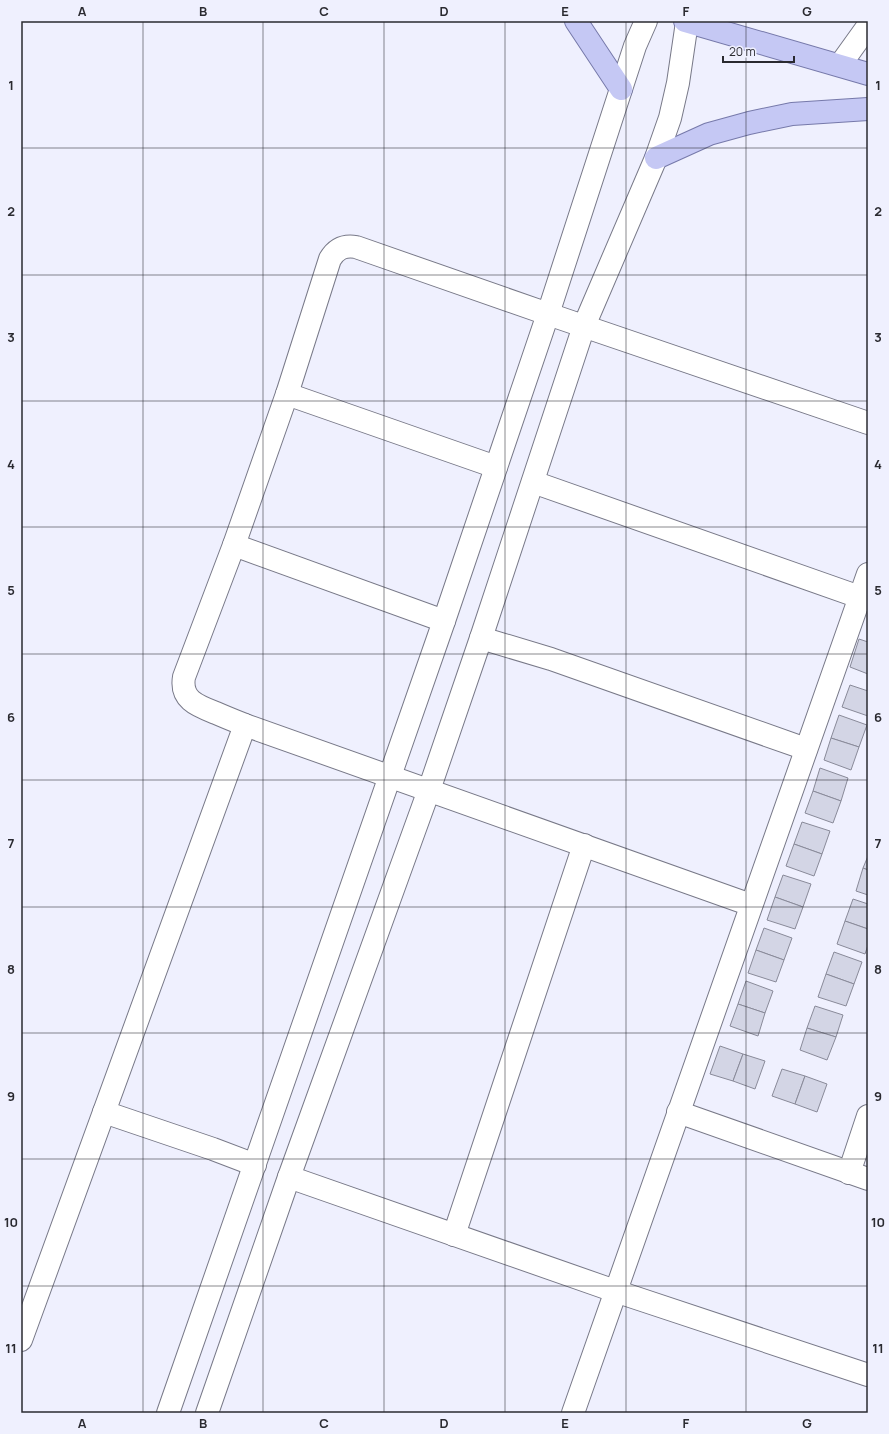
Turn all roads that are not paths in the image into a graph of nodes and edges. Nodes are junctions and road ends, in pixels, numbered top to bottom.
1 (576, 21) edge
2 (646, 21) edge
3 (686, 21) edge
4 (868, 26) edge
5 (840, 66) junction
6 (868, 74) edge
7 (621, 89) junction
8 (868, 109) edge
9 (656, 158) junction
10 (548, 314) junction
11 (584, 326) junction
12 (287, 394) junction
13 (868, 423) edge
14 (496, 467) junction
15 (533, 482) junction
16 (234, 545) junction
17 (868, 574) edge
18 (864, 598) edge
19 (444, 620) junction
20 (481, 638) junction
21 (245, 725) junction
22 (806, 749) junction
23 (390, 776) junction
24 (429, 790) junction
25 (584, 845) junction
26 (752, 905) junction
27 (104, 1112) junction
28 (678, 1112) junction
29 (868, 1116) edge
30 (255, 1165) junction
31 (859, 1176) edge
32 (289, 1177) junction
33 (454, 1234) junction
34 (616, 1291) junction
35 (21, 1340) edge
36 (868, 1375) edge
37 (168, 1413) edge
38 (207, 1413) edge
39 (573, 1413) edge

1 - 7 main road
2 - 7 street
3 - 5 main road
3 - 9 street
4 - 5 street
5 - 6 main road
7 - 10 street
8 - 9 main road
9 - 11 street
10 - 11 street
10 - 12 street
10 - 14 street
11 - 13 street
11 - 15 street
12 - 14 street
12 - 16 street
14 - 19 street
15 - 18 street
15 - 20 street
16 - 19 street
16 - 21 street
17 - 18 street
18 - 22 street
19 - 23 street
20 - 22 street
20 - 24 street
21 - 23 street
21 - 27 street
22 - 26 street
23 - 24 street
23 - 30 street
24 - 25 street
24 - 32 street
25 - 26 street
25 - 33 street
26 - 28 street
27 - 30 street
27 - 35 street
28 - 31 street
28 - 34 street
29 - 31 street
30 - 37 street
32 - 33 street
32 - 38 street
33 - 34 street
34 - 36 street
34 - 39 street

